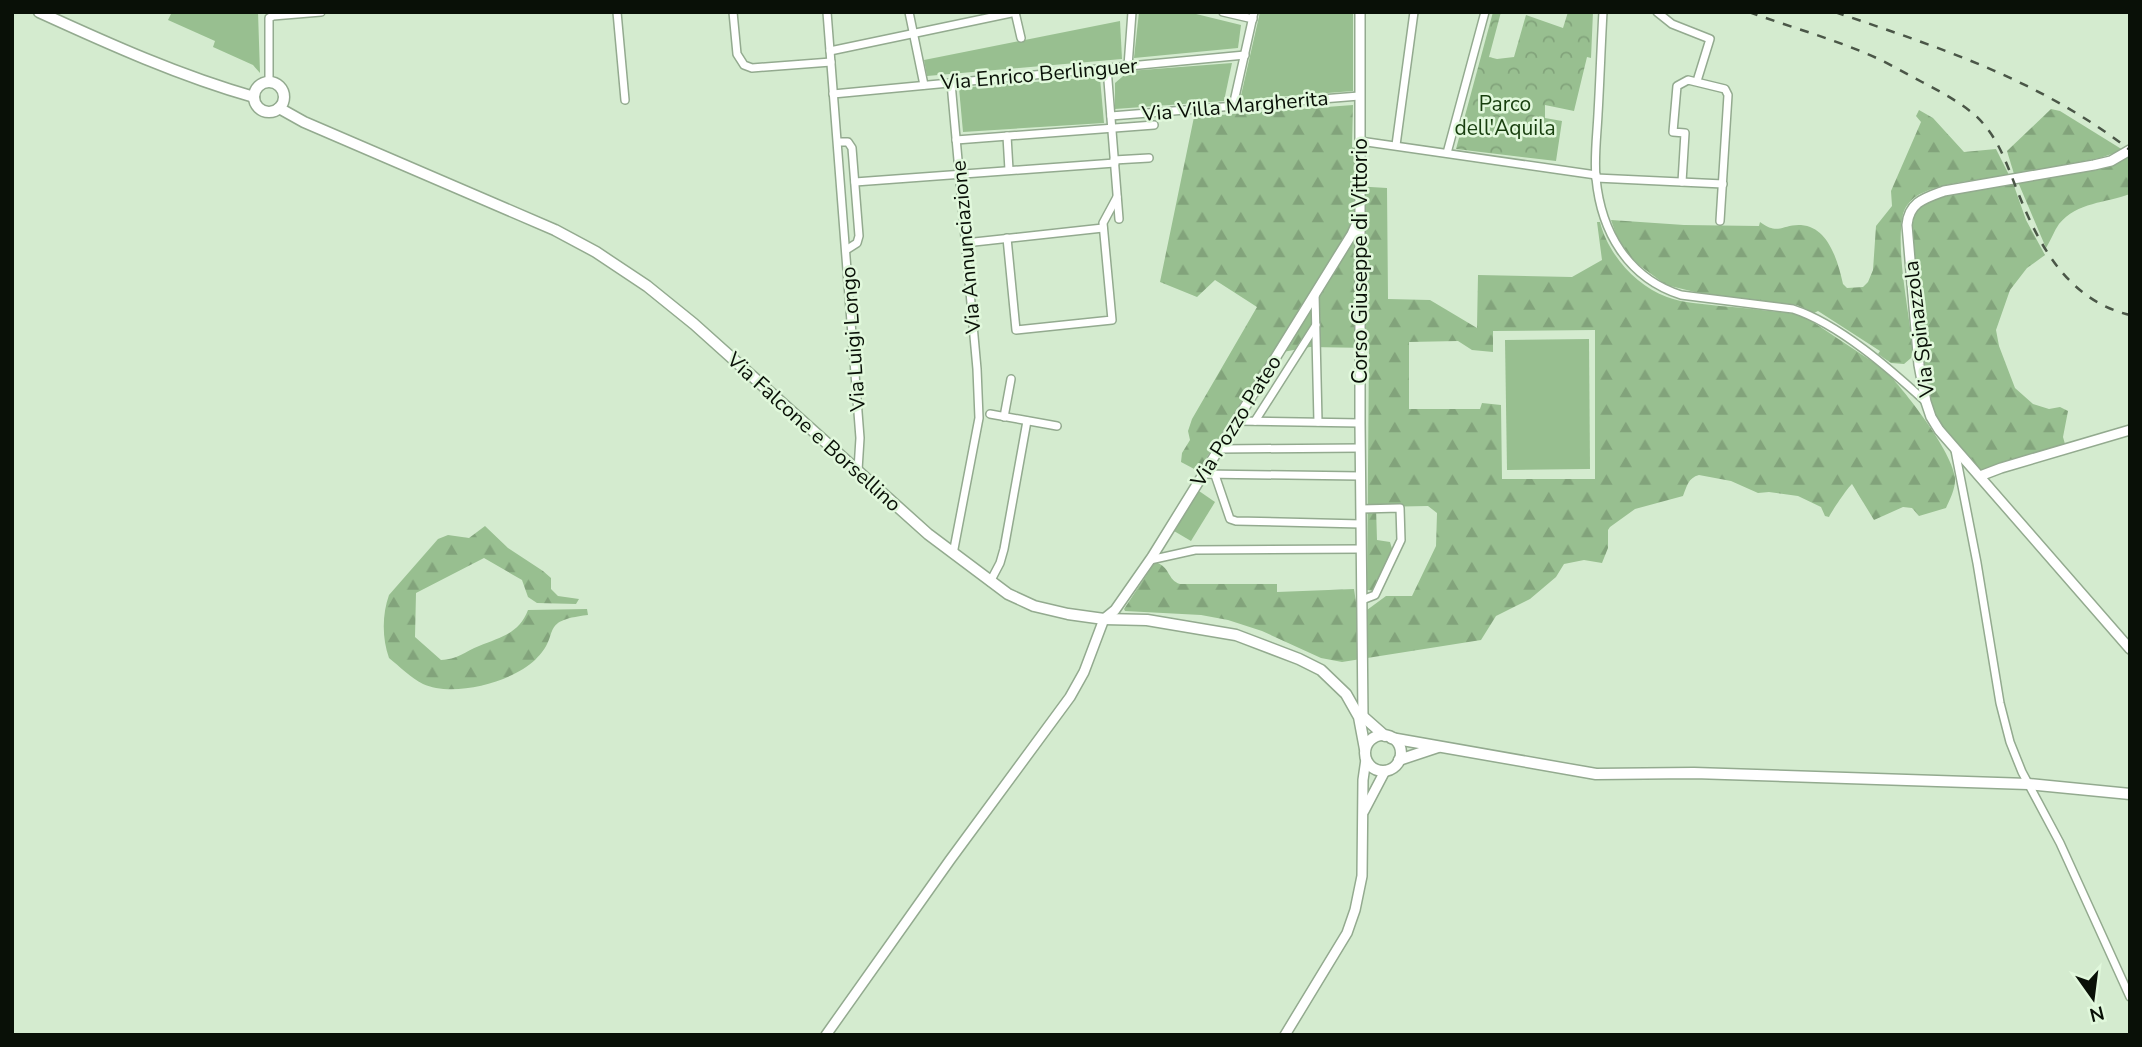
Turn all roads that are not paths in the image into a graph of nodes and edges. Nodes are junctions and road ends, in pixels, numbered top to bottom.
1 (39, 12) edge
2 (321, 12) edge
3 (617, 12) edge
4 (733, 12) edge
5 (827, 12) edge
6 (909, 12) edge
7 (1016, 12) edge
8 (1132, 12) edge
9 (1223, 12) edge
10 (1360, 12) edge
11 (1414, 12) edge
12 (1603, 12) edge
13 (1657, 12) edge
14 (1485, 13) edge
15 (1253, 16) edge
16 (913, 34) junction
17 (1021, 38) dead end
18 (830, 51) junction
19 (1245, 55) junction
20 (831, 62) junction
21 (1128, 66) junction
22 (1107, 68) junction
23 (1697, 81) junction
24 (269, 82) junction
25 (951, 83) junction
26 (924, 85) junction
27 (834, 94) junction
28 (1359, 96) junction
29 (254, 97) junction
30 (625, 100) dead end
31 (1233, 106) junction
32 (279, 108) junction
33 (1111, 116) junction
34 (1154, 125) dead end
35 (1112, 128) junction
36 (1007, 136) junction
37 (956, 140) junction
38 (1360, 141) junction
39 (838, 142) junction
40 (1396, 145) junction
41 (2130, 150) edge
42 (1447, 153) junction
43 (1149, 158) dead end
44 (1114, 162) junction
45 (1009, 170) junction
46 (959, 174) junction
47 (1596, 176) junction
48 (855, 182) junction
49 (1682, 182) junction
50 (1723, 184) junction
51 (1117, 197) junction
52 (1360, 216) junction
53 (1119, 219) dead end
54 (1720, 221) dead end
55 (1103, 228) junction
56 (1007, 238) junction
57 (965, 243) junction
58 (846, 250) junction
59 (1315, 294) junction
60 (1316, 325) junction
61 (1011, 379) dead end
62 (1926, 402) junction
63 (990, 414) dead end
64 (1004, 417) junction
65 (1027, 421) junction
66 (1236, 421) junction
67 (1255, 421) junction
68 (1318, 422) junction
69 (1360, 423) junction
70 (1058, 426) dead end
71 (2130, 430) edge
72 (1360, 448) junction
73 (1219, 449) junction
74 (1955, 449) junction
75 (858, 470) junction
76 (1203, 474) junction
77 (1215, 475) junction
78 (1360, 476) junction
79 (1980, 476) junction
80 (1360, 509) junction
81 (1361, 524) junction
82 (1361, 549) junction
83 (953, 554) junction
84 (1150, 560) junction
85 (990, 582) junction
86 (1362, 600) junction
87 (1104, 619) junction
88 (2130, 649) edge
89 (1359, 714) junction
90 (1388, 737) junction
91 (1439, 747) junction
92 (1365, 754) junction
93 (1399, 760) junction
94 (1385, 771) junction
95 (2028, 783) junction
96 (2130, 794) edge
97 (1363, 813) junction
98 (2130, 997) edge
99 (826, 1035) edge
100 (1285, 1035) edge

1 - 29 main road
2 - 24 street
3 - 30 street
4 - 20 street
5 - 18 street, Via Luigi Longo
6 - 16 street
7 - 16 street
7 - 17 street
8 - 21 street
9 - 15 street
10 - 28 street, Corso Giuseppe di Vittorio
11 - 40 street
12 - 47 street
13 - 23 street
14 - 42 street
15 - 19 street
16 - 18 street
16 - 26 street
18 - 20 street, Via Luigi Longo
19 - 21 street, Via Enrico Berlinguer
19 - 31 street
20 - 27 street, Via Luigi Longo
21 - 22 street, Via Enrico Berlinguer
22 - 25 street, Via Enrico Berlinguer
22 - 33 street
23 - 49 street
23 - 50 street
24 - 29 main road
24 - 32 main road
25 - 26 street, Via Enrico Berlinguer
25 - 37 street, Via Annunciazione
26 - 27 street, Via Enrico Berlinguer
27 - 39 street, Via Luigi Longo
28 - 31 street, Via Villa Margherita
28 - 38 street, Corso Giuseppe di Vittorio
29 - 32 main road
31 - 33 street, Via Villa Margherita
32 - 75 main road, Via Falcone e Borsellino
33 - 35 street
34 - 35 street, Via Villa Margherita
35 - 36 street, Via Villa Margherita
35 - 44 street
36 - 37 street, Via Villa Margherita
36 - 45 street
37 - 46 street, Via Annunciazione
38 - 40 street
38 - 52 street, Corso Giuseppe di Vittorio
39 - 48 street, Via Luigi Longo
39 - 58 street, Via Luigi Longo
40 - 42 street
41 - 62 street, Via Spinazzola
42 - 47 street
43 - 44 street
44 - 45 street
44 - 51 street
45 - 46 street
46 - 48 street
46 - 57 street, Via Annunciazione
47 - 49 street
47 - 62 street
48 - 58 street, Via Luigi Longo
49 - 50 street
50 - 54 street
51 - 53 street
51 - 55 street
52 - 59 street, Via Pozzo Pateo
52 - 69 street, Corso Giuseppe di Vittorio
55 - 56 street
55 - 56 street
56 - 57 street
57 - 83 street, Via Annunciazione
58 - 75 street, Via Luigi Longo
59 - 60 street
59 - 66 street, Via Pozzo Pateo
60 - 67 street, Via Pozzo Pateo
60 - 68 street
61 - 64 street
62 - 74 street, Via Spinazzola
63 - 64 street
64 - 65 street
65 - 70 street
65 - 85 street
66 - 67 street
66 - 73 street, Via Pozzo Pateo
67 - 68 street
68 - 69 street
69 - 72 street, Corso Giuseppe di Vittorio
71 - 79 street
72 - 73 street
72 - 78 street, Corso Giuseppe di Vittorio
73 - 76 street, Via Pozzo Pateo
74 - 79 street, Via Spinazzola
74 - 95 street
75 - 83 main road, Via Falcone e Borsellino
76 - 77 street
76 - 84 street, Via Pozzo Pateo
77 - 78 street
77 - 81 street
78 - 80 street, Corso Giuseppe di Vittorio
79 - 88 street, Via Spinazzola
80 - 81 street, Corso Giuseppe di Vittorio
80 - 86 street
81 - 82 street, Corso Giuseppe di Vittorio
82 - 84 street
82 - 86 street, Corso Giuseppe di Vittorio
83 - 85 main road, Via Falcone e Borsellino
84 - 87 street, Via Pozzo Pateo
85 - 87 main road, Via Falcone e Borsellino
86 - 89 street, Corso Giuseppe di Vittorio
87 - 89 main road, Via Falcone e Borsellino
87 - 99 street
89 - 90 main road, Via Falcone e Borsellino
89 - 92 main road, Via Falcone e Borsellino
90 - 91 main road
90 - 92 main road
90 - 93 main road
91 - 93 main road
91 - 95 main road
92 - 94 main road
92 - 97 street
93 - 94 main road
94 - 97 street
95 - 96 main road
95 - 98 street
97 - 100 street

